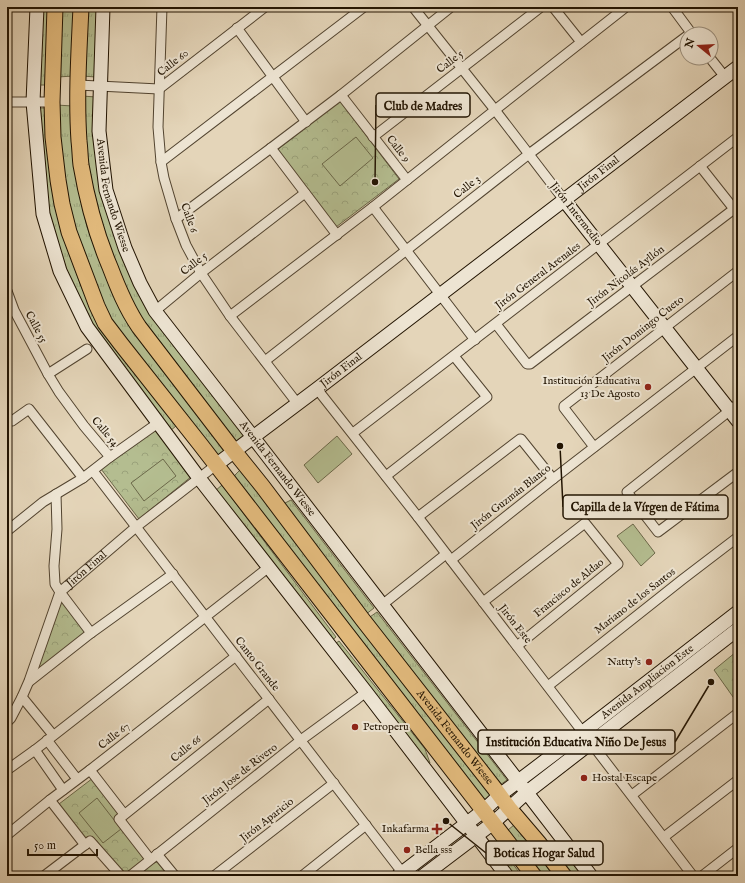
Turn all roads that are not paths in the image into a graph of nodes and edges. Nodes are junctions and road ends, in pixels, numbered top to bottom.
1 (38, 7) edge
2 (55, 7) edge
3 (81, 7) edge
4 (103, 7) edge
5 (162, 7) edge
6 (265, 7) edge
7 (364, 7) edge
8 (412, 7) edge
9 (451, 7) edge
10 (541, 7) edge
11 (553, 7) edge
12 (626, 7) edge
13 (672, 7) edge
14 (427, 25) junction
15 (685, 26) edge
16 (237, 28) junction
17 (580, 42) junction
18 (679, 42) edge
19 (716, 66) edge
20 (738, 67) edge
21 (461, 68) junction
22 (273, 77) junction
23 (725, 77) junction
24 (78, 85) junction
25 (100, 86) junction
26 (159, 89) junction
27 (341, 95) junction
28 (7, 102) edge
29 (33, 102) junction
30 (52, 102) junction
31 (495, 110) junction
32 (306, 122) junction
33 (373, 137) junction
34 (738, 137) edge
35 (271, 148) junction
36 (528, 154) junction
37 (161, 162) junction
38 (700, 166) junction
39 (407, 180) junction
40 (305, 193) junction
41 (564, 200) junction
42 (373, 207) junction
43 (736, 207) edge
44 (176, 219) junction
45 (337, 235) junction
46 (600, 244) junction
47 (406, 249) junction
48 (738, 271) edge
49 (202, 273) junction
50 (632, 286) junction
51 (7, 291) edge
52 (440, 294) junction
53 (155, 311) junction
54 (230, 316) junction
55 (496, 324) junction
56 (665, 327) junction
57 (738, 336) edge
58 (475, 340) junction
59 (87, 349) dead end
60 (454, 356) junction
61 (265, 361) junction
62 (696, 368) junction
63 (48, 374) junction
64 (317, 388) junction
65 (297, 403) junction
66 (734, 407) edge
67 (9, 418) edge
68 (738, 421) edge
69 (158, 423) junction
70 (353, 433) junction
71 (253, 437) junction
72 (594, 447) junction
73 (234, 451) junction
74 (110, 457) junction
75 (216, 465) junction
76 (93, 470) junction
77 (738, 472) edge
78 (386, 476) junction
79 (83, 478) junction
80 (199, 478) junction
81 (552, 479) junction
82 (56, 494) junction
83 (418, 517) junction
84 (136, 527) junction
85 (7, 531) edge
86 (738, 537) edge
87 (448, 557) junction
88 (269, 567) junction
89 (173, 574) junction
90 (60, 592) junction
91 (483, 602) junction
92 (382, 604) junction
93 (738, 612) edge
94 (205, 616) junction
95 (738, 629) edge
96 (91, 633) junction
97 (517, 646) junction
98 (236, 656) junction
99 (29, 681) junction
100 (548, 686) junction
101 (366, 692) junction
102 (22, 697) junction
103 (269, 698) junction
104 (738, 713) edge
105 (7, 722) edge
106 (587, 737) junction
107 (50, 738) junction
108 (301, 740) junction
109 (35, 750) junction
110 (7, 770) edge
111 (90, 770) junction
112 (78, 779) junction
113 (738, 780) edge
114 (518, 781) junction
115 (334, 783) junction
116 (63, 790) junction
117 (526, 793) junction
118 (500, 795) junction
119 (632, 795) junction
120 (50, 800) junction
121 (509, 808) junction
122 (483, 811) junction
123 (122, 817) junction
124 (493, 823) junction
125 (466, 824) junction
126 (366, 825) junction
127 (7, 835) edge
128 (476, 836) junction
129 (664, 837) junction
130 (87, 843) junction
131 (738, 848) edge
132 (154, 857) junction
133 (402, 875) edge
134 (44, 876) edge
135 (122, 876) edge
136 (130, 876) edge
137 (175, 876) edge
138 (214, 876) edge
139 (302, 876) edge
140 (423, 876) edge
141 (507, 876) edge
142 (534, 876) edge
143 (564, 876) edge
144 (591, 876) edge
145 (693, 876) edge
146 (702, 876) edge

1 - 29 main road
2 - 30 main road, Avenida Fernando Wiesse
3 - 24 main road, Avenida Fernando Wiesse
4 - 25 main road, Avenida Fernando Wiesse
5 - 26 street, Calle 6
6 - 16 street, Calle 60
7 - 22 street
8 - 14 street, Jirón Intermedio
9 - 14 street
10 - 21 street, Calle 5
11 - 17 street
12 - 17 street
13 - 15 street
14 - 21 street, Jirón Intermedio
14 - 27 street
16 - 22 street
16 - 26 street, Calle 60
17 - 31 street
18 - 36 street, Calle 3
19 - 23 street
20 - 23 main road, Jirón Final
21 - 31 street, Jirón Intermedio
21 - 33 street, Calle 5
22 - 32 street
22 - 37 street
23 - 41 main road, Jirón Final
24 - 25 street, Calle 60
24 - 73 main road, Avenida Fernando Wiesse
25 - 26 street, Calle 60
25 - 53 main road, Avenida Fernando Wiesse
26 - 37 street, Calle 6
27 - 32 street
27 - 33 street, Calle 9
28 - 29 street
29 - 30 street
29 - 69 main road
30 - 75 main road, Avenida Fernando Wiesse
31 - 36 street, Jirón Intermedio
31 - 39 street
32 - 35 street
33 - 39 street, Calle 9
34 - 38 street, Jirón General Arenales
35 - 40 street
35 - 44 street
36 - 41 street, Jirón Intermedio
36 - 47 street, Calle 3
37 - 44 street, Calle 6
38 - 43 street
38 - 46 street, Jirón General Arenales
39 - 42 street
40 - 45 street
40 - 49 street, Calle 5
41 - 46 main road, Jirón Intermedio
41 - 52 main road, Jirón Final
42 - 45 street
42 - 47 street
43 - 50 street, Jirón Nicolás Ayllón
44 - 49 street, Calle 6
45 - 54 street
46 - 50 main road, Jirón Intermedio
46 - 55 street, Jirón General Arenales
47 - 52 street
47 - 61 street, Calle 3
48 - 56 street, Jirón Domingo Cueto
49 - 53 street, Calle 5
49 - 54 street, Calle 6
50 - 55 street, Jirón Nicolás Ayllón
50 - 56 main road, Jirón Intermedio
51 - 63 street, Calle 55
52 - 58 street
52 - 64 main road, Jirón Final
53 - 71 main road, Avenida Fernando Wiesse
54 - 61 street, Calle 6
55 - 58 street, Jirón General Arenales
56 - 62 main road, Jirón Intermedio
56 - 72 street, Jirón Domingo Cueto
57 - 62 street, Jirón Guzmán Blanco
58 - 60 street, Jirón General Arenales
59 - 63 street
60 - 70 street, Jirón General Arenales
60 - 78 street
61 - 65 street, Calle 6
62 - 66 main road, Jirón Intermedio
62 - 72 street, Jirón Guzmán Blanco
63 - 74 street, Calle 54
64 - 65 main road, Jirón Final
64 - 70 street, Jirón Este
65 - 71 main road, Jirón Final
66 - 68 main road, Jirón Intermedio
66 - 77 street
67 - 79 street
69 - 74 street, Calle 54
69 - 80 main road
70 - 78 street, Jirón Este
71 - 73 main road, Jirón Final
71 - 92 main road, Avenida Fernando Wiesse
72 - 81 street, Jirón Guzmán Blanco
73 - 75 main road, Jirón Final
73 - 118 main road, Avenida Fernando Wiesse
74 - 76 street
75 - 80 street, Jirón Final
75 - 122 main road, Avenida Fernando Wiesse
76 - 79 street
76 - 84 street, Canto Grande
78 - 83 street, Jirón Este
79 - 82 street
80 - 84 street, Jirón Final
80 - 88 main road
81 - 83 street
81 - 87 street, Jirón Guzmán Blanco
82 - 85 street
82 - 90 street
83 - 87 street, Jirón Este
84 - 89 street, Canto Grande
84 - 90 street, Jirón Final
86 - 100 street, Mariano de los Santos
87 - 91 street, Jirón Este
87 - 92 street, Jirón Guzmán Blanco
88 - 94 street
88 - 101 main road
89 - 94 street, Canto Grande
89 - 96 street
90 - 96 street
90 - 99 street, Jirón Final
91 - 97 street, Jirón Este
91 - 97 street, Francisco de Aldao
92 - 114 main road, Avenida Fernando Wiesse
93 - 106 main road, Avenida Ampliacion Este
94 - 98 street, Canto Grande
94 - 107 street
95 - 106 main road, Avenida Ampliacion Este
96 - 99 street
97 - 100 street, Jirón Este
98 - 103 street, Canto Grande
98 - 111 street, Calle 67
99 - 102 street, Jirón Final
100 - 106 street, Jirón Este
101 - 108 street, Jirón Jose de Rivero
101 - 125 main road
102 - 105 street, Jirón Final
102 - 107 street
103 - 108 street, Canto Grande
103 - 123 street, Calle 66
104 - 119 street
106 - 114 main road, Avenida Ampliacion Este
106 - 117 main road, Avenida Ampliacion Este
106 - 119 street, Jirón Este
107 - 109 street
107 - 112 street
108 - 115 street, Canto Grande
108 - 132 street, Jirón Jose de Rivero
109 - 110 street
109 - 116 street
111 - 112 street, Calle 67
111 - 123 street
112 - 116 street, Calle 67
113 - 129 street
114 - 117 main road, Avenida Fernando Wiesse
114 - 118 main road, Avenida Ampliacion Este
115 - 126 street, Canto Grande
115 - 138 street, Jirón Aparicio
116 - 120 street, Calle 67
117 - 121 main road, Avenida Ampliacion Este
117 - 144 main road, Avenida Fernando Wiesse
118 - 121 main road, Avenida Fernando Wiesse
118 - 122 main road, Avenida Ampliacion Este
119 - 129 street, Jirón Este
120 - 127 street, Calle 67
120 - 130 street
121 - 124 main road, Avenida Ampliacion Este
121 - 143 main road, Avenida Fernando Wiesse
122 - 124 main road, Avenida Fernando Wiesse
122 - 125 main road, Avenida Ampliacion Este
123 - 132 street
124 - 128 main road, Avenida Ampliacion Este
124 - 142 main road, Avenida Fernando Wiesse
125 - 128 main road
125 - 133 main road, Avenida Ampliacion Este
126 - 133 street, Canto Grande
126 - 139 street
128 - 140 main road, Avenida Ampliacion Este
128 - 141 main road
129 - 145 street, Jirón Este
130 - 134 street
130 - 135 street
131 - 146 street
132 - 136 street, Jirón Jose de Rivero
132 - 137 street

